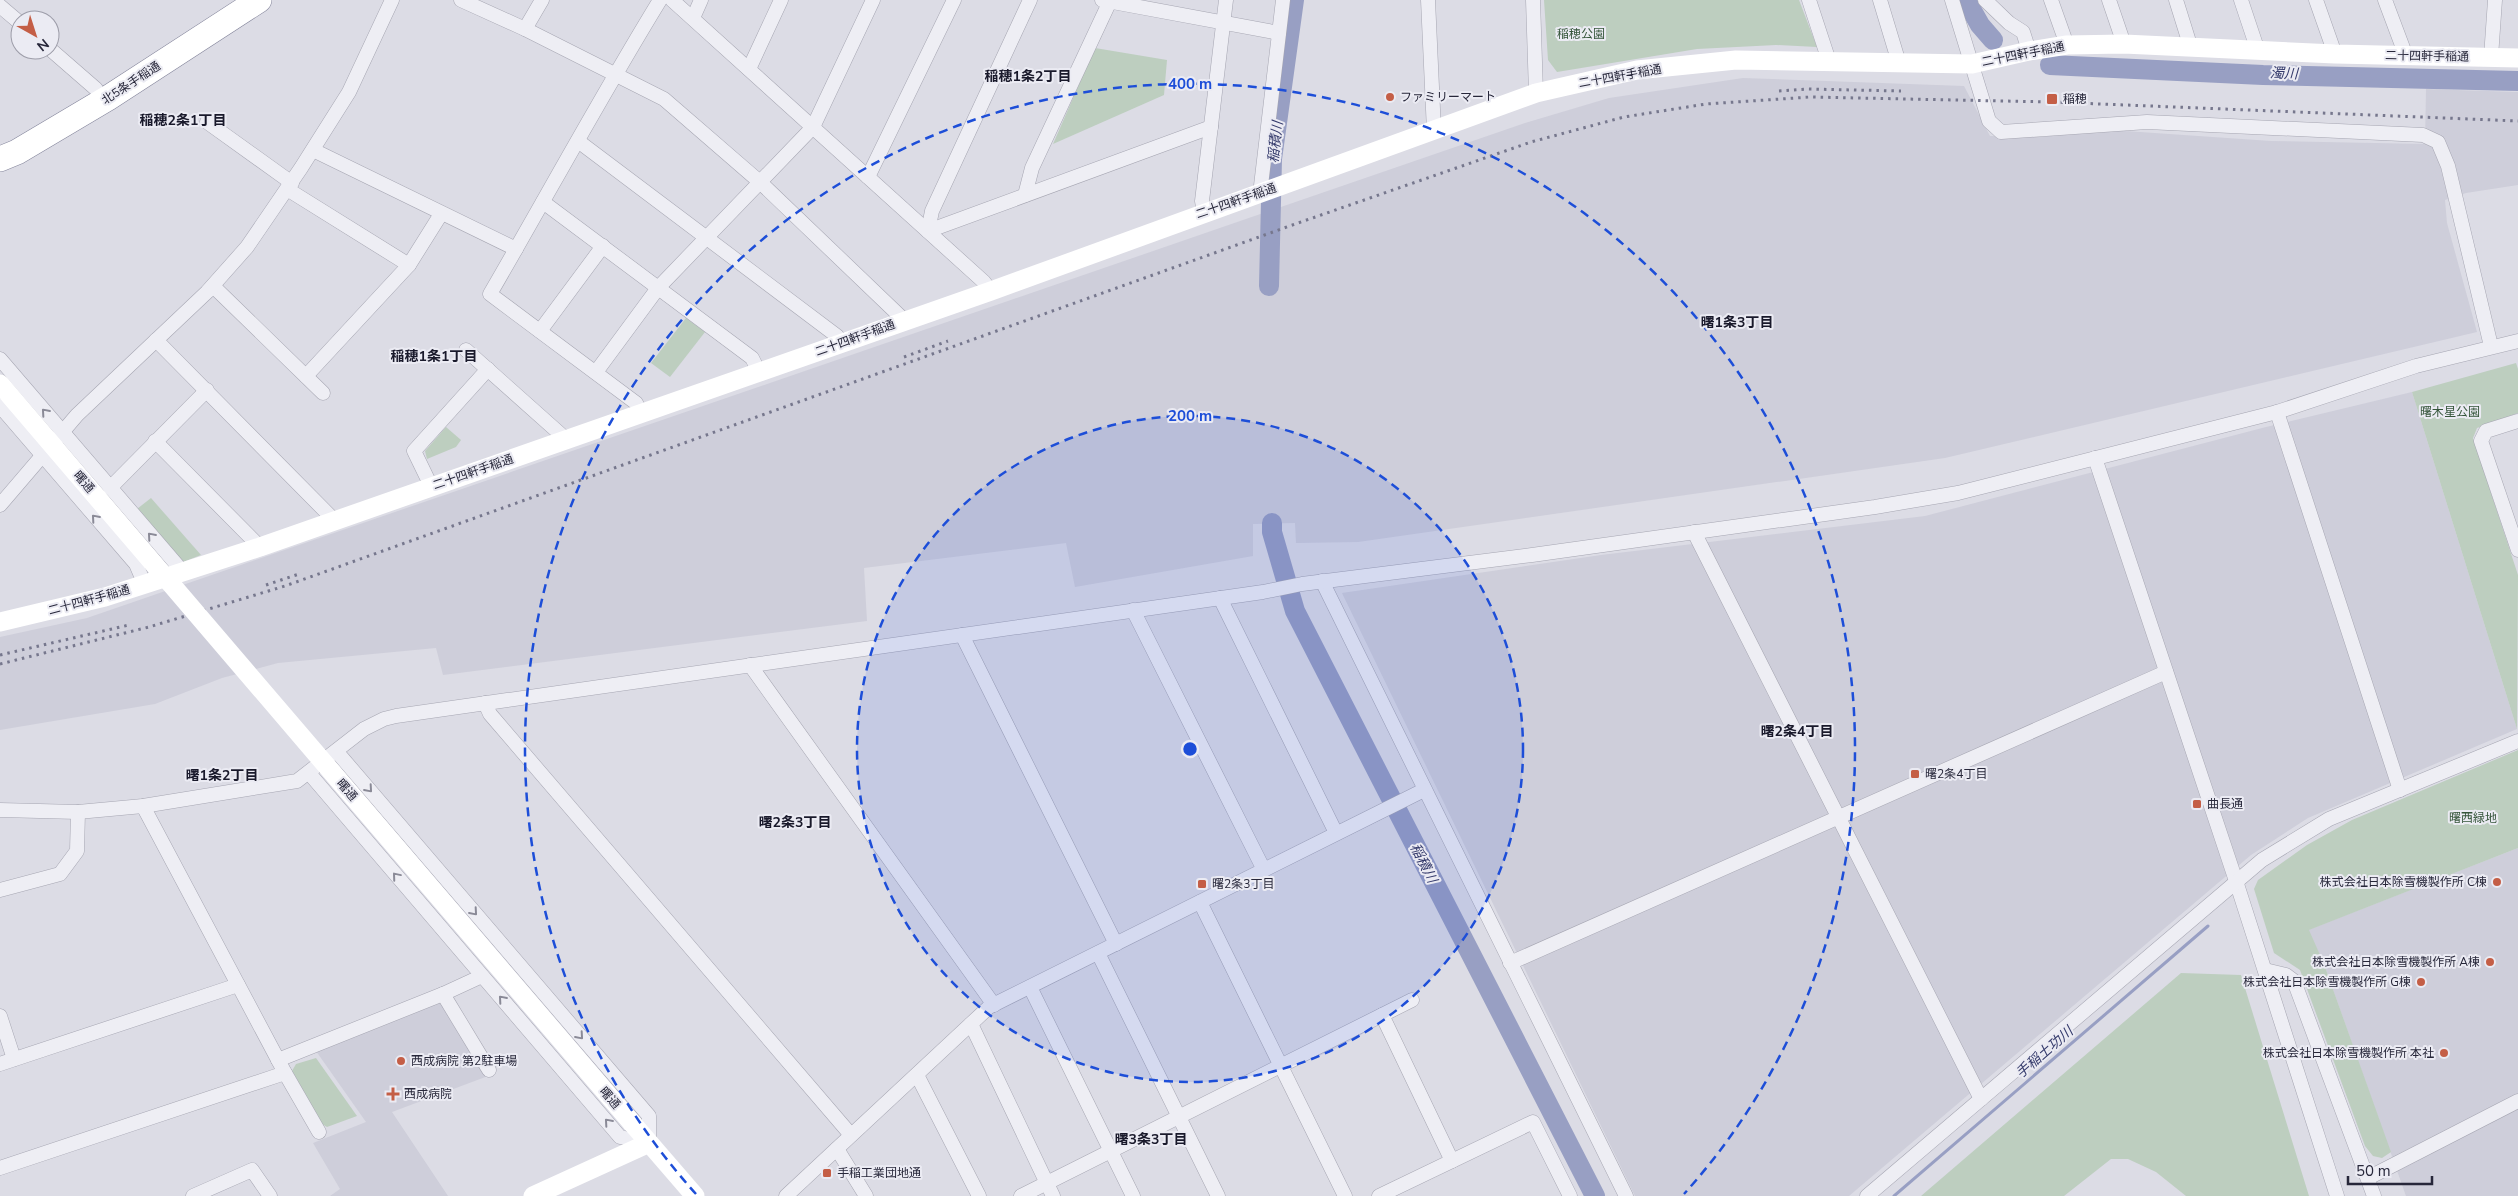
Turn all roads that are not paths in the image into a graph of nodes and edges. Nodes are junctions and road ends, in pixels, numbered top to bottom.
1 (235, 0) edge
2 (259, 0) edge
3 (392, 0) edge
4 (461, 0) edge
5 (542, 0) edge
6 (660, 0) edge
7 (672, 0) edge
8 (701, 0) edge
9 (781, 0) edge
10 (872, 0) edge
11 (954, 0) edge
12 (1030, 0) edge
13 (1226, 0) edge
14 (1283, 0) edge
15 (1428, 0) edge
16 (1533, 0) edge
17 (1809, 0) edge
18 (1880, 0) edge
19 (1952, 0) edge
20 (1985, 0) edge
21 (2051, 0) edge
22 (2109, 0) edge
23 (2176, 0) edge
24 (2241, 0) edge
25 (2316, 0) edge
26 (2385, 0) edge
27 (2495, 0) edge
28 (1106, 1) edge
29 (1147, 4) edge
30 (0, 6) edge
31 (10, 14) edge
32 (692, 18) junction
33 (1224, 22) junction
34 (525, 29) junction
35 (1280, 33) junction
36 (2124, 44) junction
37 (2067, 45) junction
38 (2192, 48) junction
39 (2030, 50) junction
40 (2258, 51) junction
41 (2335, 54) junction
42 (2406, 56) junction
43 (2491, 57) junction
44 (60, 58) edge
45 (2518, 58) edge
46 (1829, 61) junction
47 (1899, 63) junction
48 (1972, 64) junction
49 (750, 69) junction
50 (615, 73) junction
51 (96, 89) junction
52 (1536, 93) junction
53 (206, 122) dead end
54 (813, 127) junction
55 (1211, 127) junction
56 (1434, 131) junction
57 (578, 141) junction
58 (0, 144) edge
59 (313, 150) junction
60 (0, 159) edge
61 (868, 177) junction
62 (761, 182) junction
63 (289, 186) junction
64 (1263, 193) junction
65 (1025, 195) junction
66 (543, 202) junction
67 (1204, 212) junction
68 (441, 214) junction
69 (928, 231) junction
70 (707, 238) junction
71 (603, 246) junction
72 (516, 249) junction
73 (409, 265) junction
74 (213, 286) junction
75 (658, 288) junction
76 (991, 290) junction
77 (904, 320) junction
78 (540, 331) junction
79 (156, 340) junction
80 (2518, 341) edge
81 (842, 343) junction
82 (2491, 346) junction
83 (466, 350) dead end
84 (0, 359) edge
85 (488, 369) junction
86 (596, 372) junction
87 (759, 372) junction
88 (306, 376) junction
89 (0, 384) edge
90 (207, 390) junction
91 (323, 393) dead end
92 (0, 406) edge
93 (2277, 412) junction
94 (642, 414) junction
95 (2518, 421) edge
96 (63, 433) junction
97 (567, 440) junction
98 (155, 442) junction
99 (42, 457) junction
100 (2095, 458) junction
101 (431, 486) junction
102 (110, 488) junction
103 (0, 505) edge
104 (335, 521) junction
105 (1694, 532) junction
106 (260, 547) junction
107 (2518, 550) edge
108 (183, 572) junction
109 (1322, 581) junction
110 (145, 585) junction
111 (1220, 598) junction
112 (1133, 610) junction
113 (0, 622) edge
114 (962, 635) junction
115 (750, 665) junction
116 (2166, 672) junction
117 (485, 703) junction
118 (2518, 741) edge
119 (337, 752) junction
120 (309, 774) junction
121 (1424, 790) junction
122 (2400, 790) junction
123 (143, 806) junction
124 (0, 810) edge
125 (78, 812) junction
126 (1840, 817) junction
127 (1336, 833) junction
128 (1264, 870) junction
129 (2236, 881) junction
130 (0, 890) edge
131 (1200, 902) junction
132 (1116, 944) junction
133 (1098, 953) junction
134 (1510, 964) junction
135 (2265, 970) junction
136 (482, 976) junction
137 (238, 985) junction
138 (1030, 987) junction
139 (443, 994) junction
140 (1412, 1000) dead end
141 (994, 1005) junction
142 (1382, 1015) junction
143 (0, 1016) edge
144 (971, 1024) junction
145 (14, 1059) junction
146 (278, 1060) junction
147 (0, 1064) edge
148 (1280, 1066) junction
149 (489, 1070) dead end
150 (285, 1073) junction
151 (917, 1075) junction
152 (1981, 1099) junction
153 (2518, 1101) edge
154 (1179, 1117) junction
155 (319, 1132) dead end
156 (852, 1135) junction
157 (650, 1143) junction
158 (837, 1148) junction
159 (1111, 1151) junction
160 (1452, 1161) junction
161 (0, 1168) edge
162 (2368, 1178) junction
163 (1046, 1183) junction
164 (1383, 1195) edge
165 (1567, 1195) edge
166 (193, 1196) edge
167 (270, 1196) edge
168 (533, 1196) edge
169 (695, 1196) edge
170 (786, 1196) edge
171 (866, 1196) edge
172 (978, 1196) edge
173 (1021, 1196) edge
174 (1053, 1196) edge
175 (1133, 1196) edge
176 (1218, 1196) edge
177 (1345, 1196) edge
178 (1626, 1196) edge
179 (1867, 1196) edge
180 (2337, 1196) edge
181 (2374, 1196) edge

1 - 51 highway, 北5条手稲通
2 - 60 highway, 北5条手稲通
3 - 59 street
4 - 34 street
5 - 34 street
6 - 50 street
7 - 32 street
8 - 32 street
9 - 49 street
10 - 54 street
11 - 61 street
12 - 69 street
13 - 33 street
14 - 35 street
15 - 56 street
16 - 52 street
17 - 46 street
18 - 47 street
19 - 48 street
20 - 39 street
21 - 37 street
22 - 36 street
23 - 38 street
24 - 40 street
25 - 41 street
26 - 42 street
27 - 43 street
28 - 29 street
28 - 65 street
29 - 33 street
30 - 31 street
32 - 49 street
33 - 35 street
33 - 55 street
34 - 50 street
35 - 64 street
36 - 37 street, 二十四軒手稲通
36 - 38 street, 二十四軒手稲通
37 - 39 street, 二十四軒手稲通
38 - 40 street, 二十四軒手稲通
39 - 48 street, 二十四軒手稲通
40 - 41 street, 二十四軒手稲通
41 - 42 street, 二十四軒手稲通
42 - 43 street, 二十四軒手稲通
43 - 45 street, 二十四軒手稲通
44 - 51 street
46 - 47 street, 二十四軒手稲通
46 - 52 street, 二十四軒手稲通
47 - 48 street, 二十四軒手稲通
48 - 82 street
49 - 54 street
50 - 57 street
50 - 62 street
51 - 58 highway, 北5条手稲通
52 - 56 street, 二十四軒手稲通
53 - 63 street
54 - 61 street
54 - 62 street
55 - 65 street
55 - 67 street
56 - 64 street, 二十四軒手稲通
57 - 66 street
57 - 70 street
59 - 63 street
59 - 68 street
61 - 69 street
62 - 70 street
62 - 77 street
63 - 73 street
63 - 74 street
64 - 67 street, 二十四軒手稲通
65 - 69 street
66 - 71 street
66 - 72 street
67 - 76 street, 二十四軒手稲通
68 - 72 street
68 - 73 street
69 - 76 street
70 - 75 street
70 - 81 street
71 - 75 street
71 - 78 street
72 - 78 street
73 - 88 street
74 - 79 street
74 - 88 street
75 - 86 street
75 - 87 street
76 - 77 street, 二十四軒手稲通
77 - 81 street, 二十四軒手稲通
78 - 86 street
79 - 90 street
79 - 96 street
80 - 82 street
81 - 87 street, 二十四軒手稲通
82 - 93 street
83 - 85 street
96 -> 84 street
85 - 97 street
85 - 101 street
86 - 94 street
87 - 94 street, 二十四軒手稲通
88 - 91 street
89 - 157 street, 曙通, bridge
90 - 98 street
90 - 104 street
92 - 99 street
93 - 100 street
93 - 122 street
94 - 97 street, 二十四軒手稲通
95 - 107 street
96 - 99 street
96 - 102 street
97 - 101 street, 二十四軒手稲通
98 - 102 street
98 - 106 street
99 - 103 street
110 -> 99 street
100 - 105 street
100 - 116 street
101 - 104 street, 二十四軒手稲通
108 -> 102 street
104 - 106 street, 二十四軒手稲通
105 - 109 street
105 - 126 street
106 - 108 street, 二十四軒手稲通
108 - 110 street, 二十四軒手稲通
109 - 111 street
109 - 121 street
110 - 113 street, 二十四軒手稲通
111 - 112 street
111 - 127 street
112 - 114 street
112 - 128 street
114 - 115 street
114 - 132 street
115 - 117 street
115 - 141 street
116 - 126 street
116 - 129 street
117 - 119 street
117 - 156 street
118 - 122 street
119 - 120 street
119 -> 157 street
120 - 123 street
136 -> 120 street
121 - 127 street
121 - 134 street
122 - 129 street
123 - 125 street
123 - 137 street
124 - 125 street
125 - 130 street
126 - 134 street
126 - 152 street
127 - 128 street
128 - 131 street
129 - 135 street
129 - 152 street
131 - 132 street
131 - 148 street
132 - 133 street
133 - 138 street
133 - 154 street
134 - 178 street
135 - 162 street
135 - 180 street
136 - 139 street
157 -> 136 street
137 - 145 street
137 - 146 street
138 - 141 street
138 - 159 street
139 - 146 street
139 - 149 street
140 - 142 street
141 - 144 street
142 - 148 street
142 - 160 street
143 - 145 street
144 - 151 street
144 - 163 street
145 - 147 street
146 - 150 street
148 - 154 street
148 - 177 street
150 - 155 street
150 - 161 street
151 - 156 street
151 - 172 street
152 - 179 street
153 - 162 street
154 - 159 street
154 - 176 street
156 - 158 street
157 - 168 street
157 - 169 street, 曙通
158 - 170 street
158 - 171 street
159 - 163 street
159 - 175 street
160 - 164 street
160 - 165 street
162 - 181 street
163 - 173 street
163 - 174 street
166 - 167 street

